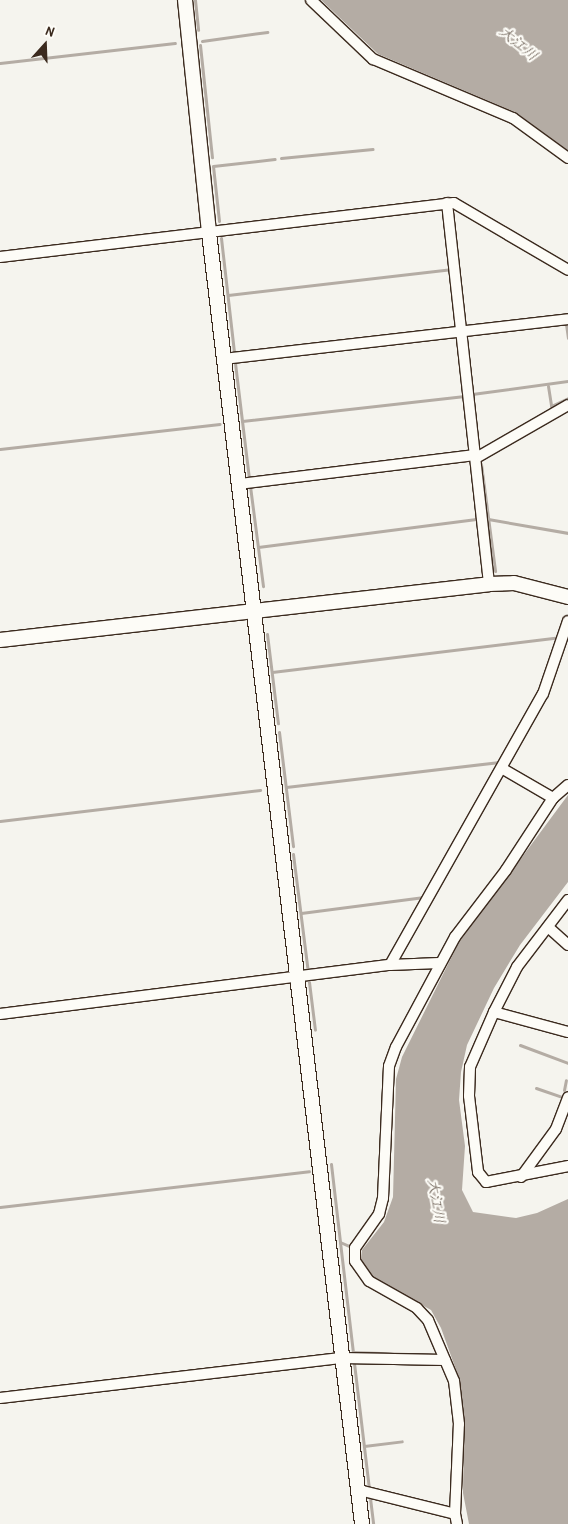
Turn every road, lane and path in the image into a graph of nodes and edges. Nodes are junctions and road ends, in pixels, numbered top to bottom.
1 (185, 0) edge
2 (311, 0) edge
3 (568, 158) edge
4 (447, 203) junction
5 (209, 233) junction
6 (0, 257) edge
7 (568, 270) edge
8 (568, 319) edge
9 (461, 332) junction
10 (224, 359) junction
11 (568, 405) edge
12 (476, 456) junction
13 (238, 484) junction
14 (489, 584) junction
15 (568, 597) edge
16 (254, 610) junction
17 (568, 621) edge
18 (0, 640) edge
19 (503, 769) junction
20 (568, 784) edge
21 (553, 798) junction
22 (568, 900) edge
23 (548, 927) junction
24 (568, 945) edge
25 (439, 963) junction
26 (390, 965) junction
27 (297, 979) junction
28 (494, 1012) junction
29 (0, 1014) edge
30 (568, 1032) edge
31 (568, 1097) edge
32 (568, 1166) edge
33 (522, 1176) junction
34 (343, 1358) junction
35 (445, 1360) junction
36 (0, 1398) edge
37 (359, 1490) junction
38 (456, 1519) edge
39 (362, 1524) edge

1 - 5 street
2 - 3 street
4 - 5 street
4 - 7 street
4 - 9 street
5 - 6 street
5 - 10 street
8 - 9 street
9 - 10 street
9 - 12 street
10 - 13 street
11 - 12 street
12 - 13 street
12 - 14 street
13 - 16 street
14 - 15 street
14 - 16 street
16 - 18 street
16 - 27 street
17 - 19 street
19 - 21 street
19 - 26 street
20 - 21 street
21 - 25 street
22 - 23 street
23 - 24 street
23 - 28 street
25 - 26 street
25 - 35 street
26 - 27 street
27 - 29 street
27 - 34 street
28 - 30 street
28 - 33 street
31 - 33 street
32 - 33 street
34 - 35 street
34 - 36 street
34 - 37 street
35 - 38 street
37 - 38 street
37 - 39 street

